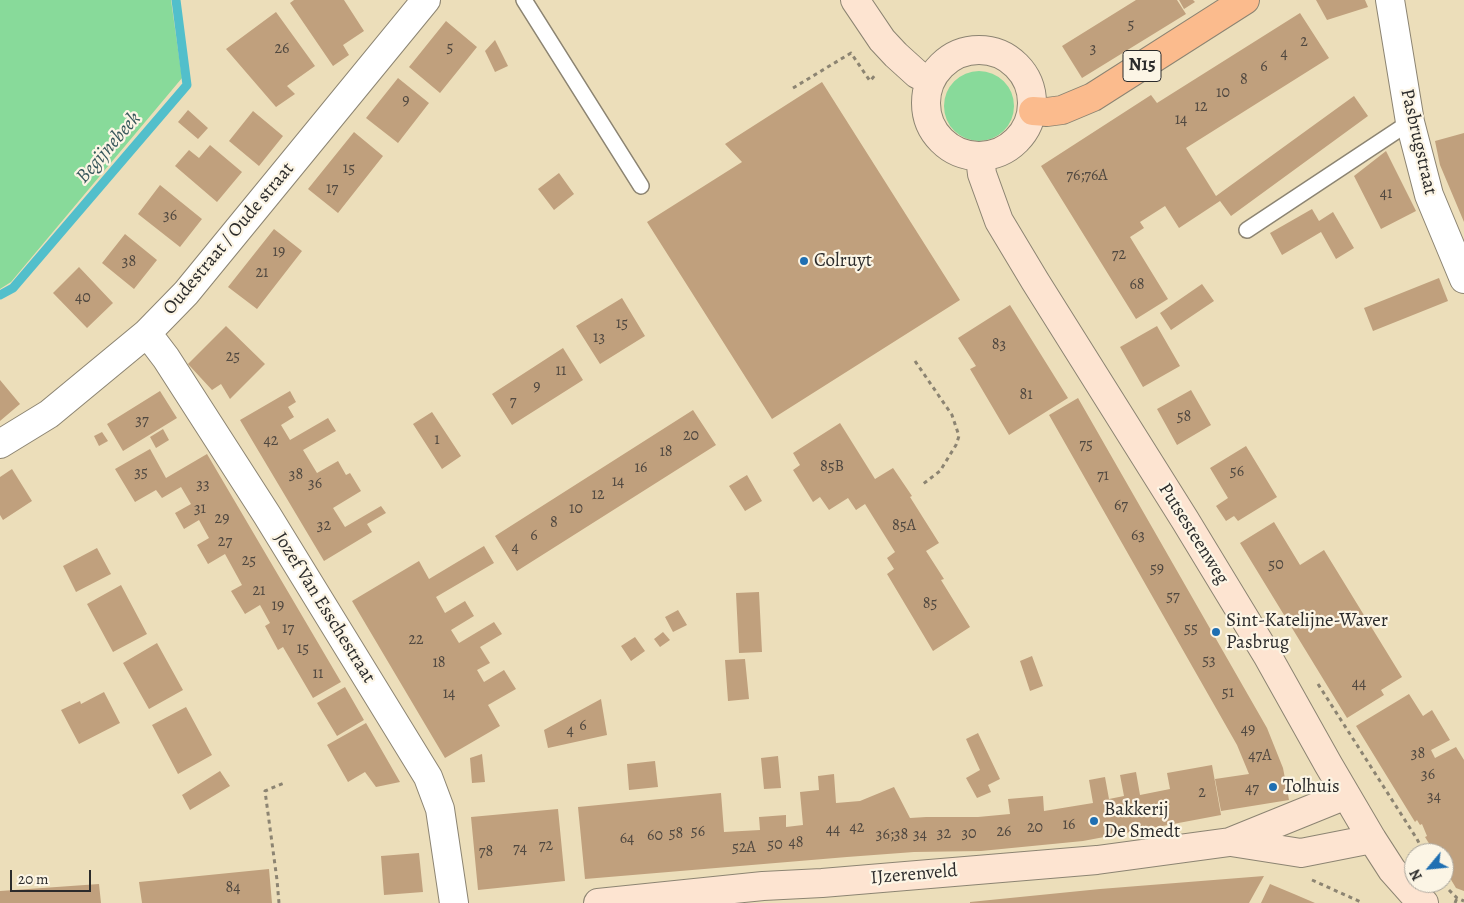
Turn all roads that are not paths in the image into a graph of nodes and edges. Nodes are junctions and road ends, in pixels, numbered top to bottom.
1 (426, 0) edge
2 (524, 0) edge
3 (854, 0) edge
4 (1245, 0) edge
5 (1390, 0) edge
6 (930, 81) junction
7 (1033, 111) junction
8 (1410, 122) junction
9 (980, 157) junction
10 (641, 186) dead end
11 (1248, 230) dead end
12 (1464, 279) edge
13 (147, 333) junction
14 (0, 444) edge
15 (1346, 796) junction
16 (1372, 839) junction
17 (1230, 842) junction
18 (821, 893) edge
19 (454, 903) edge
20 (598, 903) edge
21 (1424, 903) edge

1 - 13 street, Oudestraat / Oude straat
2 - 10 lane
3 - 6 main road
4 - 7 main road, N15
5 - 8 street, Pasbrugstraat
6 - 7 main road
6 - 9 main road
7 - 9 main road
8 - 11 lane
8 - 12 street, Pasbrugstraat
9 - 15 main road, Putsesteenweg
13 - 14 street, Oudestraat / Oude straat
13 - 19 street, Jozef Van Esschestraat
15 - 16 main road, Putsesteenweg
15 - 17 main road, IJzerenveld
16 - 17 main road, IJzerenveld
16 - 21 main road, Putsesteenweg
17 - 18 main road, IJzerenveld
18 - 20 main road, IJzerenveld

